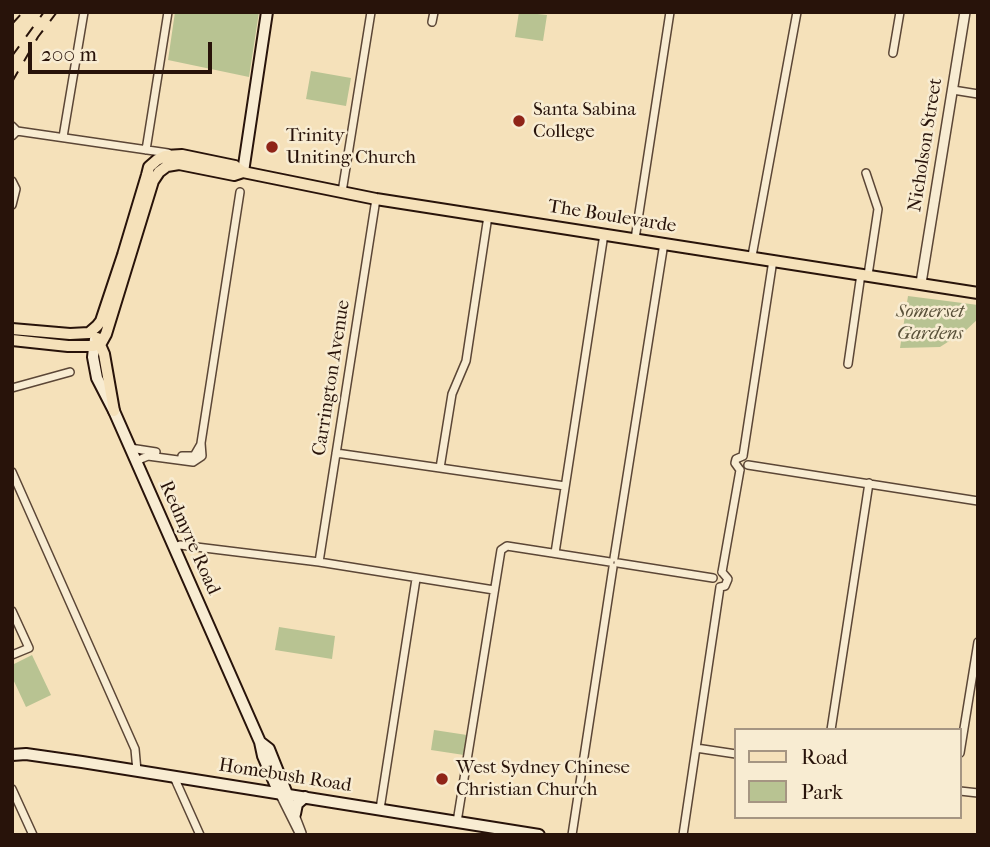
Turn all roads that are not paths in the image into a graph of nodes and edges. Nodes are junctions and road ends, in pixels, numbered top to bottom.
1 (83, 12) edge
2 (167, 12) edge
3 (267, 12) edge
4 (370, 12) edge
5 (434, 12) edge
6 (670, 12) edge
7 (797, 12) edge
8 (900, 12) edge
9 (965, 12) edge
10 (432, 22) dead end
11 (893, 53) dead end
12 (953, 90) junction
13 (978, 94) edge
14 (14, 131) edge
15 (63, 138) junction
16 (142, 150) junction
17 (173, 154) junction
18 (154, 162) junction
19 (186, 165) junction
20 (167, 166) joint
21 (243, 172) junction
22 (866, 173) dead end
23 (12, 181) edge
24 (240, 192) dead end
25 (342, 192) junction
26 (376, 199) junction
27 (12, 205) edge
28 (488, 216) junction
29 (604, 234) junction
30 (635, 239) junction
31 (664, 243) junction
32 (752, 256) junction
33 (773, 260) junction
34 (864, 275) junction
35 (921, 283) junction
36 (978, 293) edge
37 (12, 329) edge
38 (12, 340) edge
39 (98, 341) junction
40 (848, 364) dead end
41 (70, 372) dead end
42 (12, 388) edge
43 (201, 443) junction
44 (336, 453) junction
45 (133, 455) junction
46 (743, 456) junction
47 (748, 465) junction
48 (440, 468) junction
49 (740, 470) junction
50 (12, 472) edge
51 (869, 483) junction
52 (565, 486) junction
53 (978, 501) edge
54 (174, 547) junction
55 (555, 553) junction
56 (319, 562) junction
57 (614, 562) junction
58 (722, 572) junction
59 (713, 578) junction
60 (416, 579) junction
61 (720, 587) junction
62 (494, 590) junction
63 (12, 611) edge
64 (978, 642) edge
65 (12, 655) edge
66 (831, 728) edge
67 (962, 741) edge
68 (260, 742) junction
69 (696, 748) junction
70 (12, 749) edge
71 (26, 754) junction
72 (734, 754) edge
73 (12, 755) edge
74 (137, 771) junction
75 (270, 771) junction
76 (174, 777) junction
77 (250, 788) junction
78 (12, 789) edge
79 (283, 794) junction
80 (305, 797) junction
81 (380, 809) junction
82 (295, 814) junction
83 (457, 821) junction
84 (33, 835) edge
85 (200, 835) edge
86 (301, 835) edge
87 (539, 835) edge
88 (572, 835) edge
89 (683, 835) edge

1 - 15 street
2 - 16 street
3 - 21 main road
4 - 25 street
5 - 10 street
6 - 30 street
7 - 32 street
8 - 11 street
9 - 12 street, Nicholson Street
12 - 13 street
12 - 35 street, Nicholson Street
14 - 15 street, The Boulevarde
15 - 16 street, The Boulevarde
16 - 17 street, The Boulevarde
16 - 18 street, The Boulevarde
17 - 18 main road
17 - 21 main road, The Boulevarde
18 - 19 main road
18 - 39 main road
19 - 20 main road, The Boulevarde
19 - 21 main road, The Boulevarde
20 - 39 main road, Redmyre Road
21 - 25 main road, The Boulevarde
22 - 34 street
23 - 27 street
24 - 43 street
25 - 26 main road, The Boulevarde
26 - 28 main road, The Boulevarde
26 - 44 street, Carrington Avenue
28 - 29 main road, The Boulevarde
28 - 48 street
29 - 30 main road, The Boulevarde
29 - 52 street
30 - 31 main road, The Boulevarde
31 - 32 main road, The Boulevarde
31 - 57 street
32 - 33 main road, The Boulevarde
33 - 34 main road, The Boulevarde
33 - 46 street
34 - 35 main road, The Boulevarde
34 - 40 street
35 - 36 main road, The Boulevarde
37 - 39 main road
38 - 39 main road
39 - 45 main road, Redmyre Road
41 - 42 street
43 - 45 street
43 - 45 street
44 - 48 street
44 - 56 street, Carrington Avenue
45 - 54 main road, Redmyre Road
46 - 47 street
46 - 49 street
47 - 49 street
47 - 51 street
48 - 52 street
49 - 58 street
50 - 74 street
51 - 53 street
51 - 66 street
52 - 55 street
54 - 56 street
54 - 68 main road, Redmyre Road
55 - 57 street
55 - 62 street
56 - 60 street
57 - 59 street
57 - 88 street
58 - 59 street
58 - 61 street
59 - 61 street
60 - 62 street
60 - 81 street
61 - 69 street
62 - 83 street
63 - 65 street
64 - 67 street
68 - 75 main road, Redmyre Road
68 - 79 main road, Redmyre Road
69 - 72 street
69 - 89 street
70 - 71 main road, Homebush Road
71 - 73 main road, Homebush Road
71 - 74 main road, Homebush Road
74 - 76 main road, Homebush Road
75 - 77 main road
75 - 79 main road, Redmyre Road
76 - 77 main road, Homebush Road
76 - 85 street
77 - 79 main road, Homebush Road
78 - 84 street
79 - 80 main road, Homebush Road
79 - 82 street, Redmyre Road
79 - 86 street, Redmyre Road
80 - 81 main road, Homebush Road
80 - 82 main road
81 - 83 main road, Homebush Road
82 - 86 street, Redmyre Road
83 - 87 main road, Homebush Road

